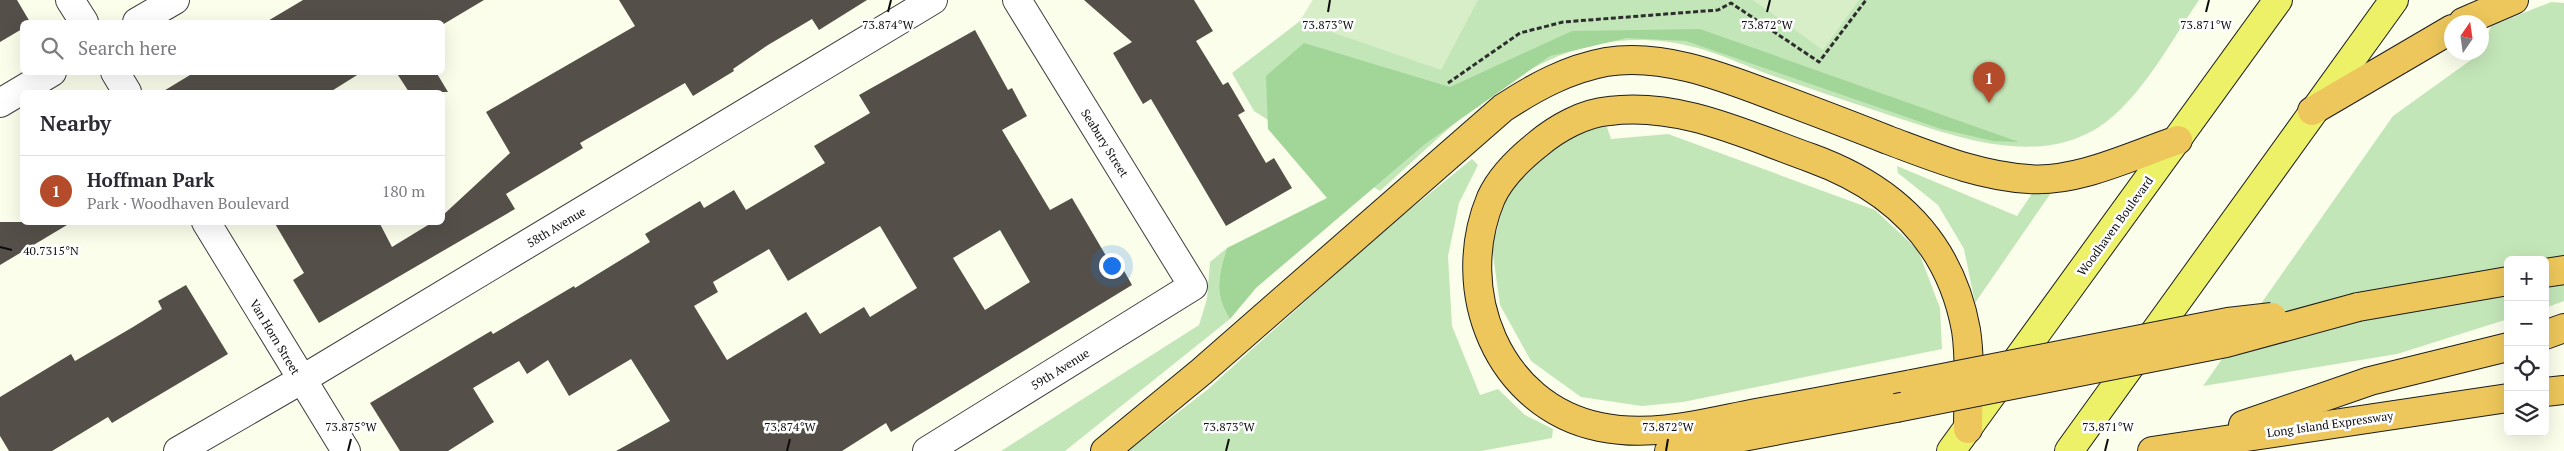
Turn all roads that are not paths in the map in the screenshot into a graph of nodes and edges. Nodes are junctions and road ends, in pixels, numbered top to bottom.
1 (70, 0) edge
2 (175, 0) edge
3 (933, 0) edge
4 (1017, 0) edge
5 (2278, 0) edge
6 (2394, 0) edge
7 (2514, 0) edge
8 (2480, 15) edge
9 (83, 20) edge
10 (140, 20) edge
11 (2444, 34) edge
12 (47, 75) edge
13 (117, 75) edge
14 (22, 90) edge
15 (126, 90) edge
16 (20, 91) edge
17 (0, 103) edge
18 (2312, 111) junction
19 (2178, 140) junction
20 (208, 225) edge
21 (2564, 270) edge
22 (2549, 273) edge
23 (2504, 282) edge
24 (1193, 286) joint
25 (2358, 308) junction
26 (2564, 328) edge
27 (2549, 334) edge
28 (2504, 348) edge
29 (302, 380) junction
30 (2564, 390) edge
31 (2549, 392) edge
32 (2504, 399) edge
33 (1968, 429) junction
34 (2166, 449) edge
35 (178, 451) edge
36 (346, 451) edge
37 (927, 451) edge
38 (1105, 451) edge
39 (1669, 451) edge
40 (1951, 451) edge
41 (2069, 451) edge

1 - 9 street
2 - 10 street
3 - 29 street, 58th Avenue
4 - 24 street, Seabury Street
5 - 19 main road, Woodhaven Boulevard
6 - 18 main road
7 - 8 highway
11 - 18 highway
12 - 14 street
13 - 15 street
16 - 17 street
18 - 41 main road
19 - 33 main road, Woodhaven Boulevard
19 - 38 highway
20 - 29 street, Van Horn Street
21 - 22 highway
23 - 25 highway
24 - 37 street, 59th Avenue
25 - 33 highway, bridge
25 - 39 highway, bridge
26 - 27 highway
28 - 34 highway
29 - 35 street, 58th Avenue
29 - 36 street, Van Horn Street
30 - 31 highway
32 - 34 highway, Long Island Expressway
33 - 40 main road, Woodhaven Boulevard

